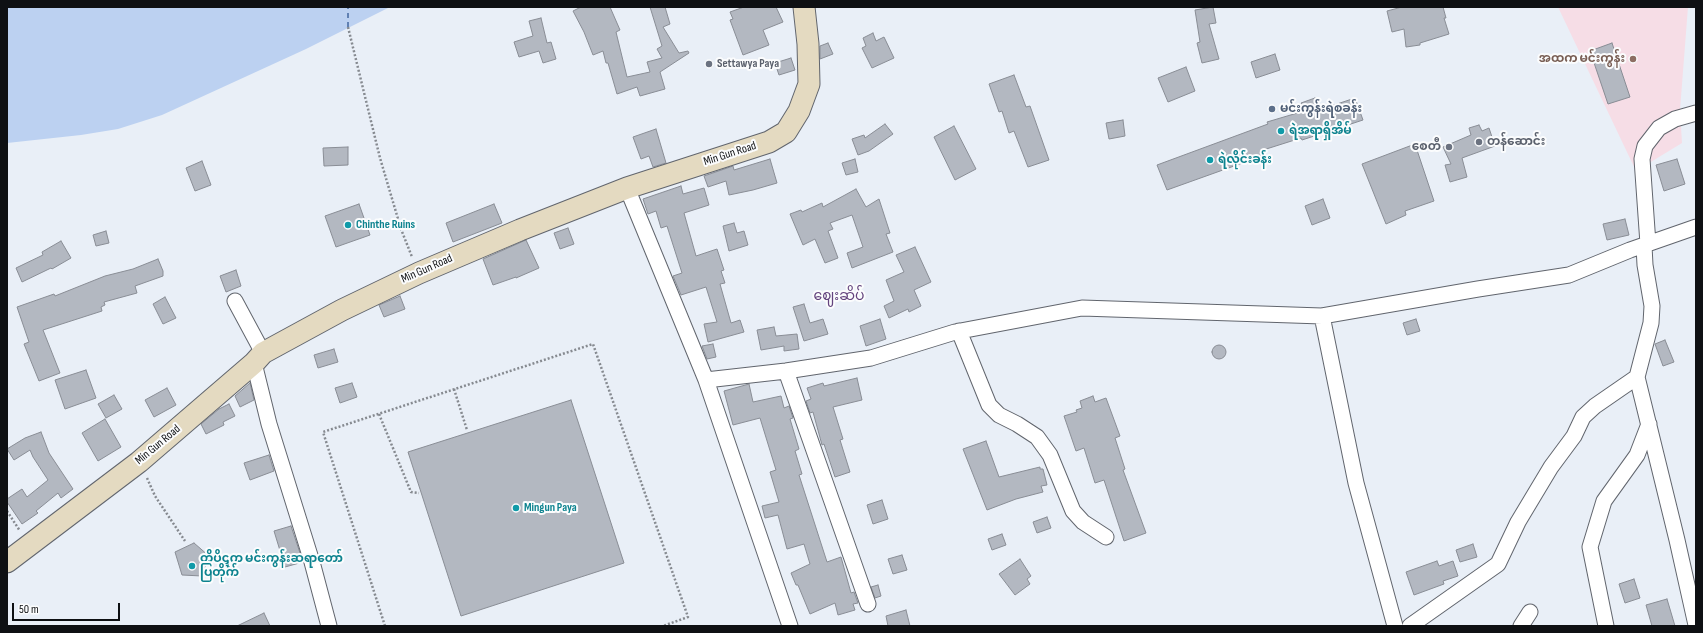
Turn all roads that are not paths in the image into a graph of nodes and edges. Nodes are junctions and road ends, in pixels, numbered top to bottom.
1 (804, 7) edge
2 (1696, 113) edge
3 (627, 188) junction
4 (1696, 227) edge
5 (1646, 245) junction
6 (235, 301) dead end
7 (1322, 316) junction
8 (959, 331) junction
9 (258, 358) junction
10 (786, 372) junction
11 (1637, 377) junction
12 (706, 380) junction
13 (1649, 424) junction
14 (1106, 537) dead end
15 (7, 562) edge
16 (868, 604) dead end
17 (1530, 612) dead end
18 (1391, 623) edge
19 (1696, 625) edge
20 (329, 626) edge
21 (790, 626) edge
22 (1410, 626) edge
23 (1521, 626) edge
24 (1606, 626) edge

1 - 3 street, Min Gun Road
2 - 5 street
3 - 9 street, Min Gun Road
3 - 12 street
4 - 5 street
5 - 7 street
5 - 11 street
6 - 9 street
7 - 8 street
7 - 18 street
8 - 10 street
8 - 14 street
9 - 15 street, Min Gun Road
9 - 20 street
10 - 12 street
10 - 16 street
11 - 13 street
11 - 22 street
12 - 21 street
13 - 19 street
13 - 24 street
17 - 23 street

